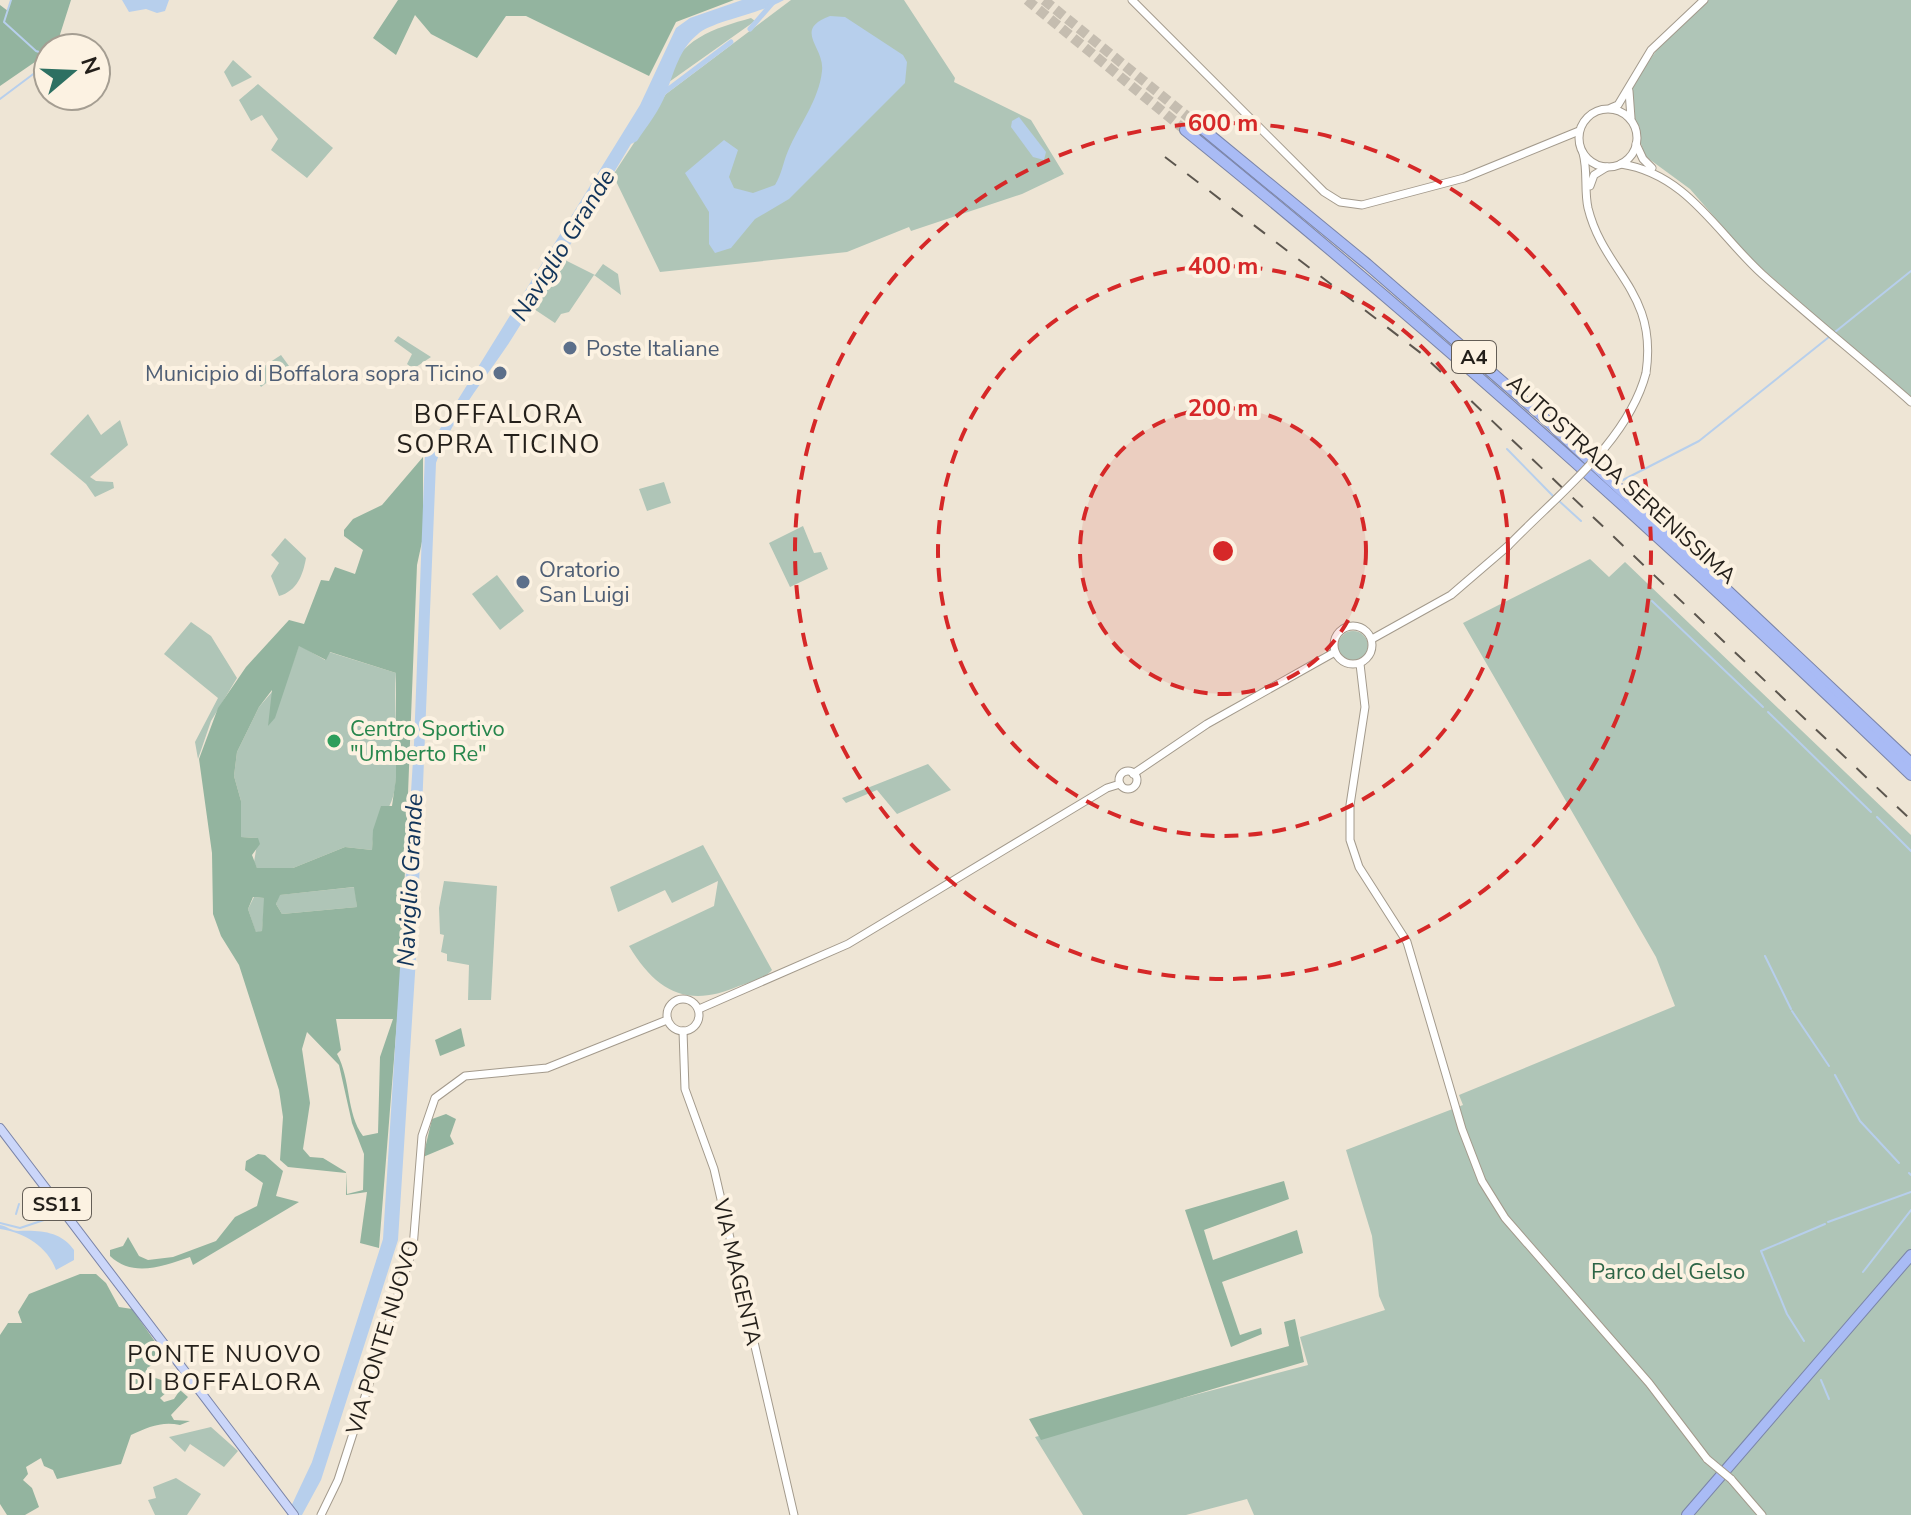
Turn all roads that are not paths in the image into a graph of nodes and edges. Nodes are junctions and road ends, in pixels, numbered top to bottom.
1 (1132, 0) edge
2 (1704, 0) edge
3 (1631, 81) junction
4 (1611, 108) junction
5 (1634, 125) junction
6 (1579, 131) junction
7 (1559, 138) junction
8 (1579, 144) junction
9 (1636, 144) junction
10 (1583, 153) junction
11 (1621, 164) junction
12 (1607, 167) junction
13 (1660, 175) junction
14 (1588, 192) junction
15 (1911, 402) edge
16 (1372, 639) junction
17 (1335, 652) junction
18 (1360, 664) junction
19 (1911, 763) edge
20 (1133, 774) junction
21 (1911, 775) edge
22 (1120, 784) junction
23 (699, 1009) junction
24 (667, 1020) junction
25 (683, 1031) junction
26 (0, 1128) edge
27 (1911, 1255) edge
28 (294, 1515) edge
29 (321, 1515) edge
30 (794, 1515) edge
31 (1687, 1515) edge
32 (1762, 1515) edge

1 - 7 street
2 - 3 street
3 - 4 street
3 - 5 street
4 - 5 street
4 - 6 street
5 - 9 street
6 - 7 street
6 - 8 street
7 - 8 street
8 - 10 street
9 - 11 street
9 - 13 street
10 - 12 street
10 - 14 street
11 - 12 street
11 - 13 street
12 - 14 street
13 - 15 street
14 - 16 street, bridge
16 - 17 street
16 - 18 street
17 - 18 street
17 - 20 street
18 - 32 street, bridge
19 - 21 highway, AUTOSTRADA SERENISSIMA / A4
20 - 22 street
20 - 22 street
22 - 23 street
23 - 24 street
23 - 25 street
24 - 25 street
24 - 29 street, VIA PONTE NUOVO
25 - 30 street, VIA MAGENTA
26 - 28 main road, SS11
27 - 31 highway

